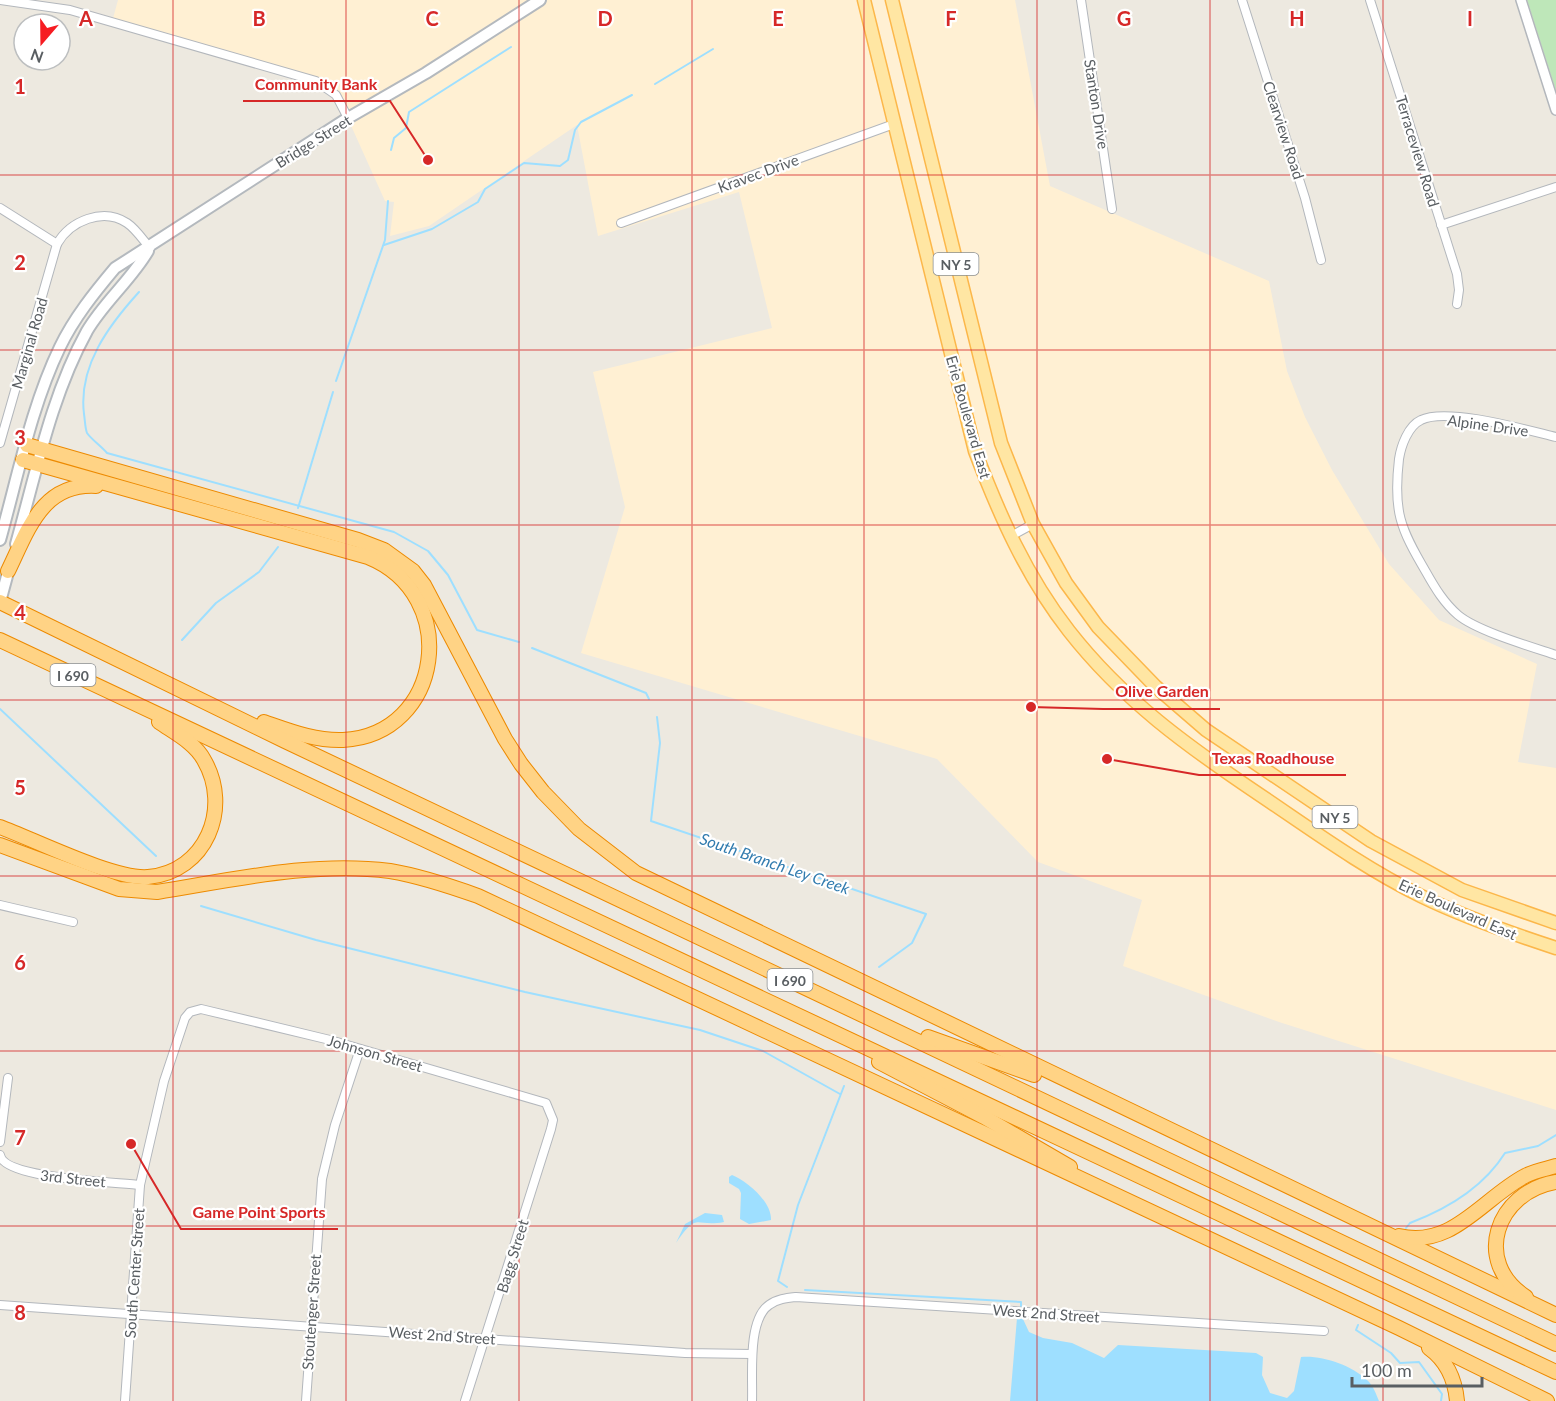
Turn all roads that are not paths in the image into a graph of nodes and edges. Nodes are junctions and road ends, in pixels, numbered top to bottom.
1 (0, 0) edge
2 (540, 0) edge
3 (864, 0) edge
4 (892, 0) edge
5 (1081, 0) edge
6 (1242, 0) edge
7 (1370, 0) edge
8 (1521, 0) edge
9 (1556, 110) edge
10 (348, 118) junction
11 (894, 123) junction
12 (1556, 188) edge
13 (0, 208) edge
14 (1112, 209) dead end
15 (621, 223) dead end
16 (1441, 225) junction
17 (57, 244) junction
18 (150, 248) junction
19 (1321, 260) dead end
20 (1457, 304) dead end
21 (1556, 437) edge
22 (0, 443) edge
23 (27, 445) junction
24 (43, 450) junction
25 (23, 460) junction
26 (39, 464) junction
27 (123, 488) junction
28 (1034, 524) junction
29 (1011, 536) junction
30 (0, 540) edge
31 (8, 571) junction
32 (0, 602) edge
33 (0, 640) edge
34 (1556, 655) edge
35 (132, 703) junction
36 (224, 710) junction
37 (0, 821) edge
38 (0, 827) edge
39 (23, 835) junction
40 (4, 847) edge
41 (0, 904) edge
42 (73, 922) dead end
43 (1556, 923) edge
44 (1556, 948) edge
45 (730, 985) junction
46 (192, 1011) joint
47 (864, 1015) junction
48 (360, 1049) junction
49 (8, 1078) dead end
50 (551, 1111) joint
51 (1137, 1116) junction
52 (0, 1142) edge
53 (0, 1155) edge
54 (1556, 1166) edge
55 (1556, 1182) edge
56 (140, 1185) junction
57 (1152, 1214) junction
58 (1356, 1221) junction
59 (0, 1305) edge
60 (131, 1314) junction
61 (1556, 1315) edge
62 (311, 1327) junction
63 (1399, 1328) junction
64 (1324, 1331) dead end
65 (487, 1338) junction
66 (1556, 1344) edge
67 (752, 1354) junction
68 (1556, 1372) edge
69 (125, 1401) edge
70 (306, 1401) edge
71 (465, 1401) edge
72 (752, 1401) edge
73 (1457, 1401) edge
74 (1547, 1401) edge

1 - 10 street
2 - 10 main road, Bridge Street
3 - 11 main road, Erie Boulevard East / NY 5
4 - 28 main road, Erie Boulevard East / NY 5
5 - 14 street, Stanton Drive
6 - 19 street, Clearview Road
7 - 16 street, Terraceview Road
8 - 9 street
10 - 18 main road, Bridge Street
11 - 15 street, Kravec Drive
11 - 29 main road, Erie Boulevard East / NY 5
12 - 16 street
13 - 17 street
16 - 20 street, Terraceview Road
17 - 18 street
17 - 22 street, Marginal Road
18 - 23 main road, Bridge Street
18 - 24 main road, Bridge Street
21 - 34 street, Alpine Drive
23 - 24 highway
23 - 25 main road, Bridge Street
24 - 26 main road, Bridge Street
24 - 51 highway
25 - 26 highway
25 - 30 main road, Bridge Street
26 - 27 highway
26 - 31 main road, Bridge Street
27 - 31 highway
27 - 36 highway
28 - 29 street
28 - 43 main road, Erie Boulevard East / NY 5
29 - 44 main road, Erie Boulevard East / NY 5
31 - 32 main road, Bridge Street
32 - 36 highway, I 690
33 - 35 highway, I 690
35 - 39 highway
35 - 45 highway, I 690
36 - 47 highway, I 690
37 - 39 highway
38 - 39 highway
40 - 57 highway
41 - 42 street
45 - 57 highway
45 - 68 highway, I 690
46 - 48 street, Johnson Street
46 - 56 street, South Center Street
47 - 51 highway
47 - 66 highway, I 690
48 - 50 street, Johnson Street
48 - 62 street, Stoutenger Street
49 - 52 street
50 - 65 street, Bagg Street
51 - 58 highway
53 - 56 street, 3rd Street
54 - 58 highway
55 - 61 highway
56 - 60 street, South Center Street
57 - 63 highway
58 - 61 highway
59 - 60 street, West 2nd Street
60 - 62 street, West 2nd Street
60 - 69 street, South Center Street
62 - 65 street, West 2nd Street
62 - 70 street, Stoutenger Street
63 - 73 highway
63 - 74 highway
64 - 67 street, West 2nd Street
65 - 67 street, West 2nd Street
65 - 71 street, Bagg Street
67 - 72 street

